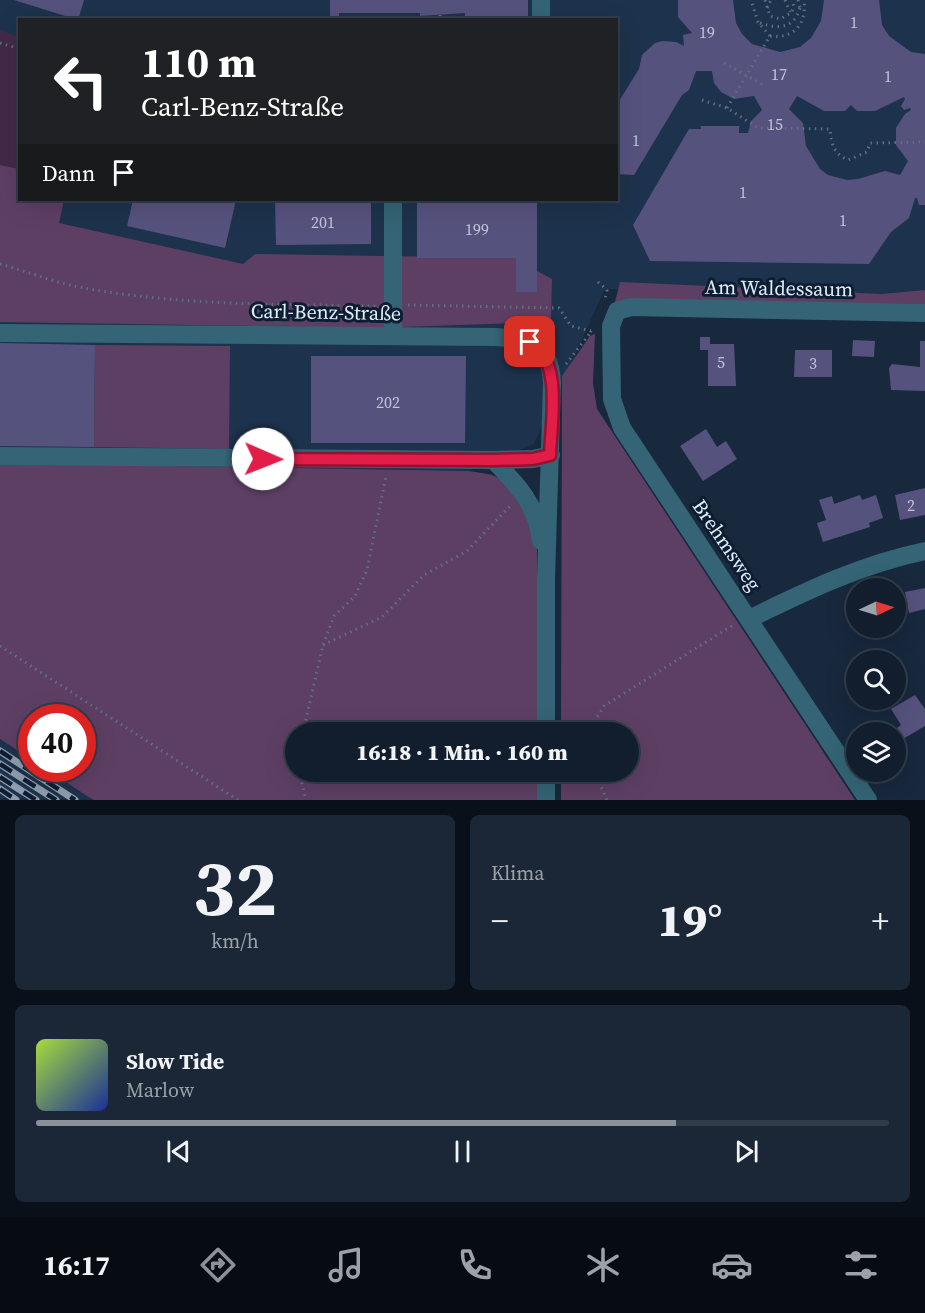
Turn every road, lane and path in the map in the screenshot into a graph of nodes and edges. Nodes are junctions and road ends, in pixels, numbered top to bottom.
1 (541, 0) edge
2 (751, 0) edge
3 (765, 0) edge
4 (771, 0) edge
5 (785, 0) edge
6 (792, 0) edge
7 (798, 0) edge
8 (804, 0) edge
9 (800, 8) junction
10 (805, 8) junction
11 (766, 9) junction
12 (791, 13) junction
13 (542, 18) edge
14 (780, 19) junction
15 (758, 22) junction
16 (782, 27) junction
17 (770, 36) junction
18 (0, 43) edge
19 (18, 48) edge
20 (724, 63) dead end
21 (746, 76) junction
22 (765, 86) dead end
23 (702, 100) dead end
24 (727, 108) junction
25 (925, 142) edge
26 (393, 201) edge
27 (0, 264) edge
28 (598, 282) dead end
29 (604, 302) dead end
30 (393, 306) junction
31 (925, 313) edge
32 (603, 326) junction
33 (591, 331) junction
34 (0, 333) edge
35 (393, 336) junction
36 (552, 383) junction
37 (550, 455) junction
38 (0, 456) edge
39 (389, 459) junction
40 (493, 460) junction
41 (523, 491) junction
42 (925, 551) edge
43 (546, 579) junction
44 (749, 619) junction
45 (323, 645) junction
46 (0, 646) edge
47 (305, 722) edge
48 (546, 722) edge
49 (594, 722) edge
50 (302, 782) edge
51 (546, 782) edge
52 (599, 782) edge
53 (238, 800) edge
54 (306, 800) edge
55 (546, 800) edge
56 (607, 800) edge
57 (868, 800) edge

1 - 13 street
2 - 15 path
3 - 11 path
4 - 11 path
5 - 12 path
6 - 12 path
7 - 9 path
8 - 10 path
9 - 10 path
9 - 16 path
10 - 17 path
11 - 14 path
12 - 14 path
14 - 16 path
15 - 16 path
15 - 17 path
17 - 21 path
18 - 19 path
20 - 21 path
21 - 22 path
21 - 24 path
23 - 24 path
24 - 25 path
26 - 30 street
27 - 30 path
28 - 29 path
30 - 33 path
30 - 35 street
31 - 32 street, Am Waldessaum
32 - 33 path
32 - 33 path
32 - 44 street, Brehmsweg
33 - 36 path
34 - 35 street, Carl-Benz-Straße
35 - 36 street, Carl-Benz-Straße
36 - 37 street, Carl-Benz-Straße
37 - 40 street
37 - 43 street, Carl-Benz-Straße
38 - 39 street
39 - 40 street
39 - 45 path
40 - 41 street, Carl-Benz-Straße
41 - 43 street, Carl-Benz-Straße
41 - 45 path
42 - 44 street
43 - 48 street, Carl-Benz-Straße
44 - 49 path
44 - 57 street, Brehmsweg
45 - 47 path
46 - 53 path
50 - 54 path
51 - 55 street
52 - 56 path

